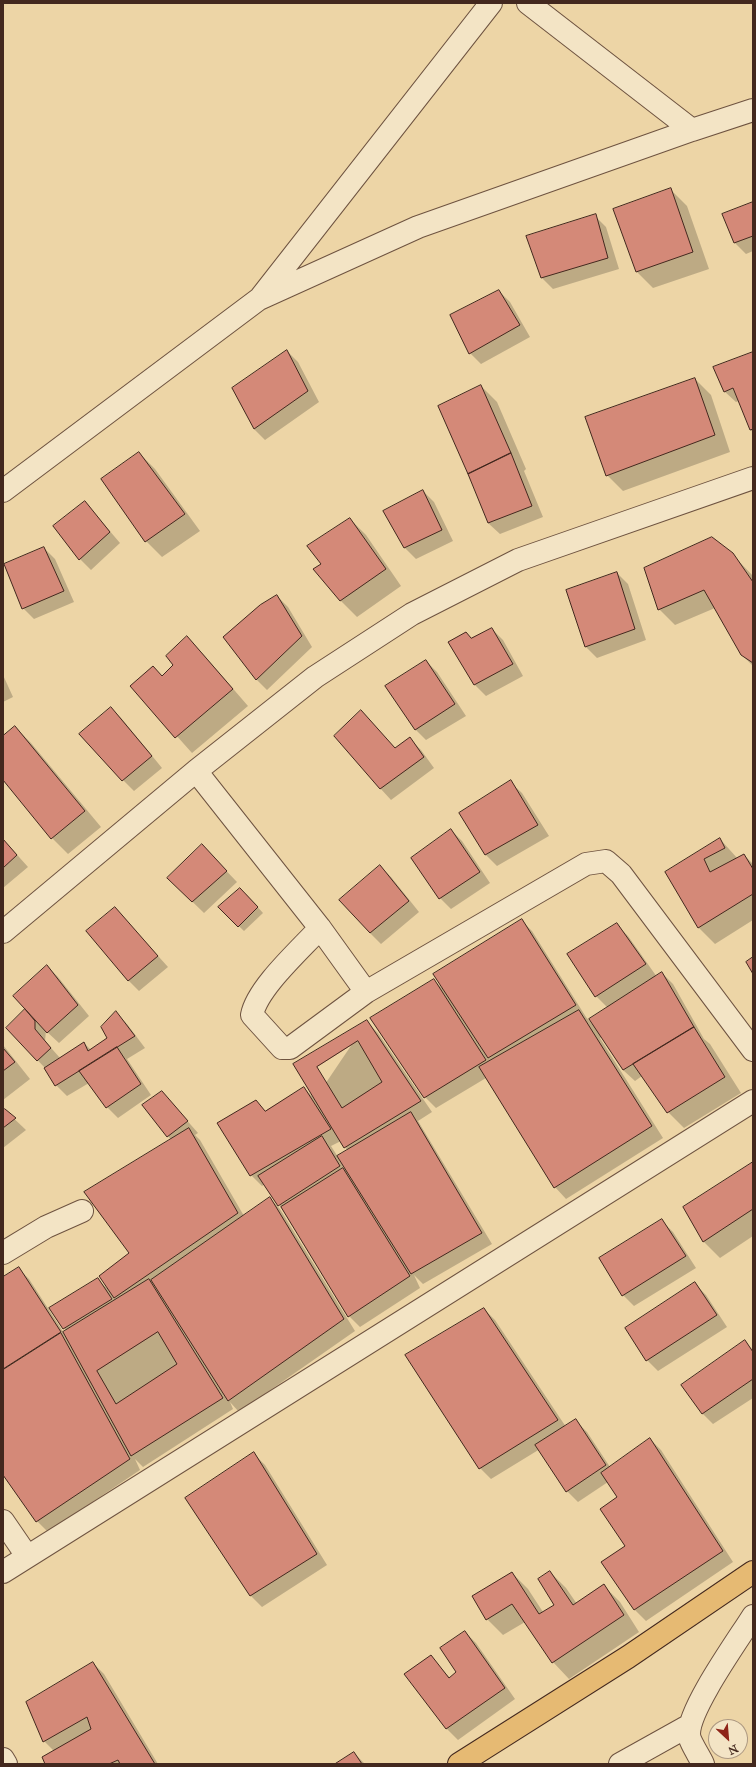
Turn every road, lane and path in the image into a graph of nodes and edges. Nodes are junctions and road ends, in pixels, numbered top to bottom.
1 (490, 3) edge
2 (528, 3) edge
3 (753, 110) edge
4 (692, 130) junction
5 (259, 300) junction
6 (750, 483) edge
7 (3, 491) edge
8 (196, 771) junction
9 (320, 928) junction
10 (3, 932) edge
11 (366, 992) junction
12 (753, 1050) edge
13 (753, 1101) edge
14 (82, 1211) dead end
15 (3, 1253) edge
16 (3, 1522) edge
17 (27, 1556) junction
18 (3, 1572) edge
19 (753, 1572) edge
20 (753, 1616) edge
21 (690, 1725) junction
22 (3, 1759) edge
23 (6, 1764) edge
24 (459, 1764) edge
25 (620, 1764) edge
26 (703, 1764) edge

1 - 5 street
2 - 4 street
3 - 4 street
4 - 5 street
5 - 7 street
6 - 8 street
8 - 9 street
8 - 10 street
9 - 11 street
9 - 11 street
11 - 12 street
13 - 17 street
14 - 15 street
16 - 17 street
17 - 18 street
19 - 24 main road
20 - 21 street
21 - 25 street
21 - 26 street
22 - 23 street

